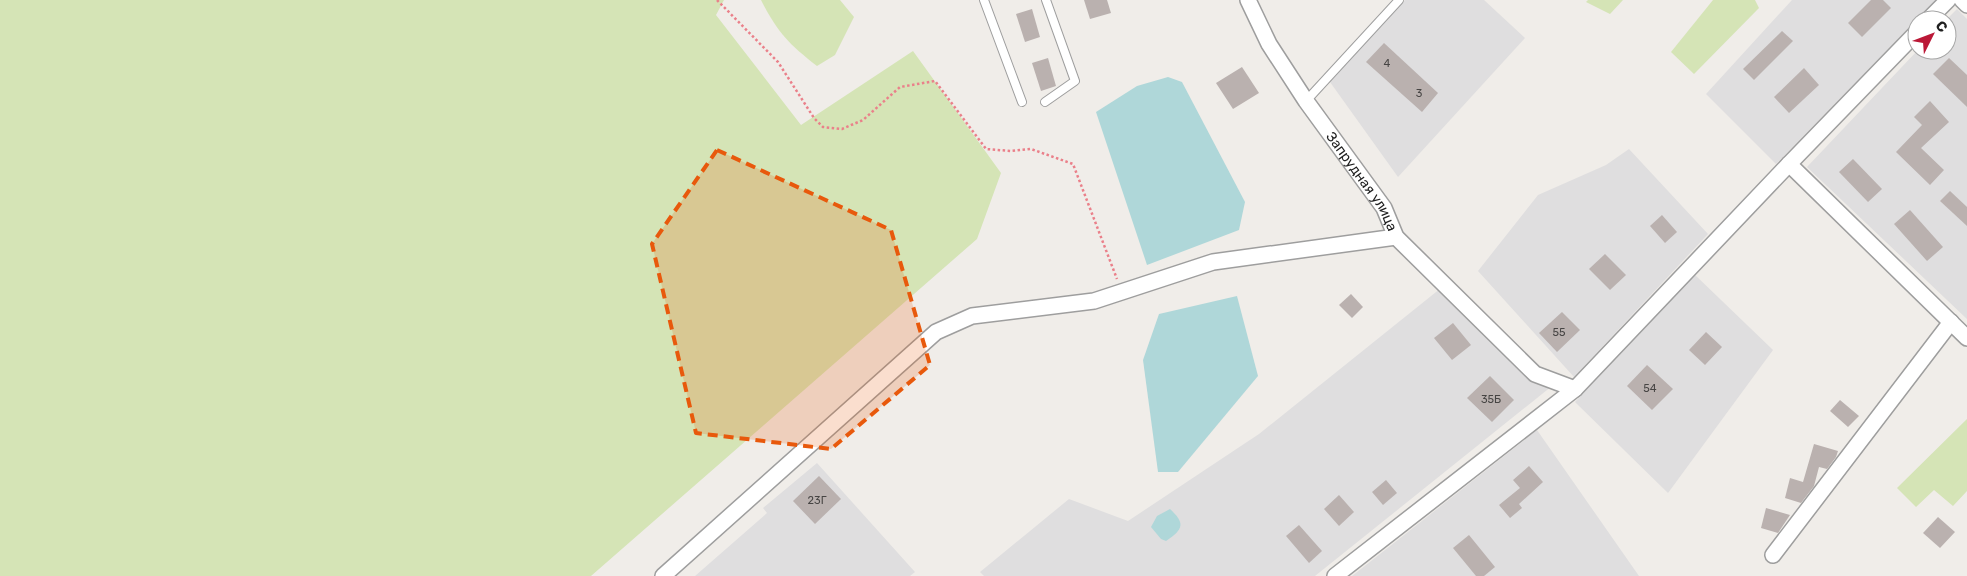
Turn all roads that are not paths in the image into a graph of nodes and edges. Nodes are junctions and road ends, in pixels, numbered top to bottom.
1 (984, 0) edge
2 (1046, 0) edge
3 (1248, 0) edge
4 (1399, 0) edge
5 (1948, 0) edge
6 (1962, 0) edge
7 (1967, 5) edge
8 (1938, 10) edge
9 (1907, 42) edge
10 (1306, 101) junction
11 (1022, 102) dead end
12 (1046, 102) dead end
13 (1789, 164) junction
14 (1396, 236) junction
15 (1951, 322) junction
16 (1967, 338) edge
17 (1576, 388) junction
18 (1772, 555) dead end
19 (663, 576) edge
20 (1335, 576) edge

1 - 11 lane
2 - 12 lane
3 - 10 street, Запрудная улица
4 - 10 lane
5 - 8 street
6 - 7 street
9 - 13 street
10 - 14 street, Запрудная улица
13 - 15 street
13 - 17 street
14 - 17 street, Запрудная улица
14 - 19 street
15 - 16 street
15 - 18 street
17 - 20 street

